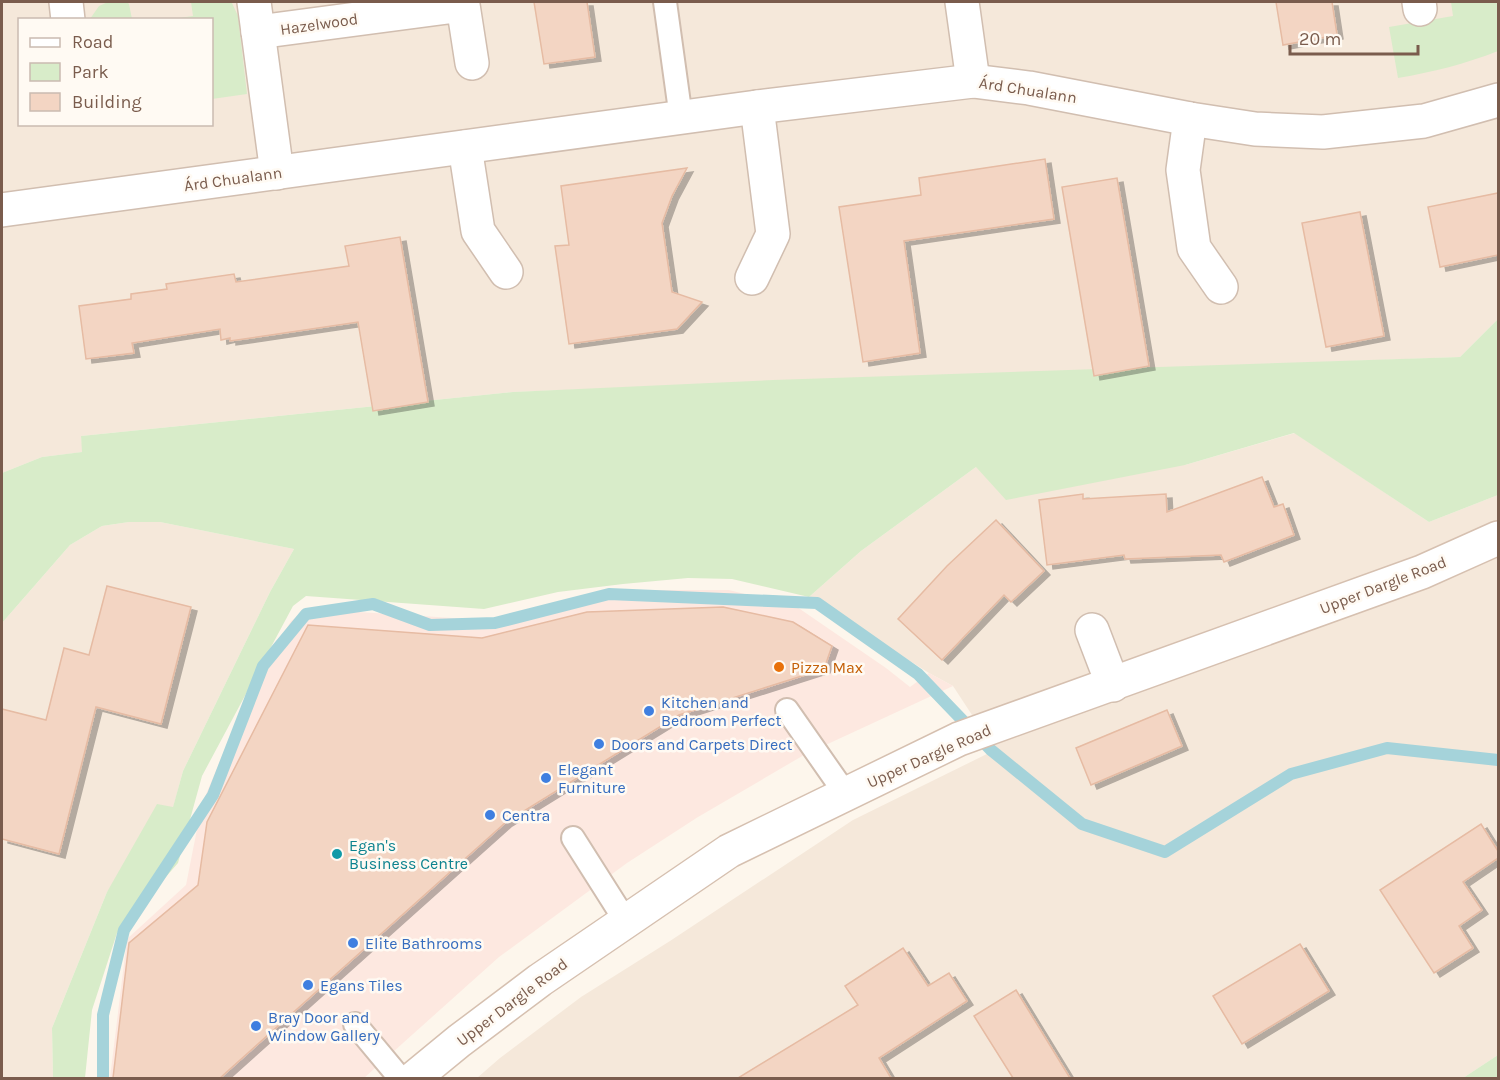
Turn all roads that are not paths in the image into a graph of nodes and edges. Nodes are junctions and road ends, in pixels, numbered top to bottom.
1 (66, 2) edge
2 (665, 2) edge
3 (962, 2) edge
4 (256, 17) edge
5 (68, 18) edge
6 (472, 63) dead end
7 (973, 81) junction
8 (1498, 100) edge
9 (757, 107) junction
10 (681, 118) junction
11 (1190, 119) junction
12 (465, 147) junction
13 (277, 173) junction
14 (2, 210) edge
15 (506, 272) dead end
16 (752, 278) dead end
17 (1221, 287) dead end
18 (1498, 537) edge
19 (1092, 630) dead end
20 (1113, 685) junction
21 (787, 710) dead end
22 (845, 793) junction
23 (573, 838) dead end
24 (625, 921) junction
25 (355, 1024) dead end
26 (400, 1078) edge
27 (414, 1078) edge

1 - 5 street
2 - 10 lane
3 - 7 street
4 - 6 street, Hazelwood
4 - 13 street, Hazelwood
7 - 9 street, Árd Chualann
7 - 11 street, Árd Chualann
8 - 11 street, Árd Chualann
9 - 10 street, Árd Chualann
9 - 16 street
10 - 12 street, Árd Chualann
11 - 17 street
12 - 13 street, Árd Chualann
12 - 15 street
13 - 14 street, Árd Chualann
18 - 20 street, Upper Dargle Road
19 - 20 street
20 - 22 street, Upper Dargle Road
21 - 22 lane
22 - 24 street, Upper Dargle Road
23 - 24 lane
24 - 27 street, Upper Dargle Road
25 - 26 lane

